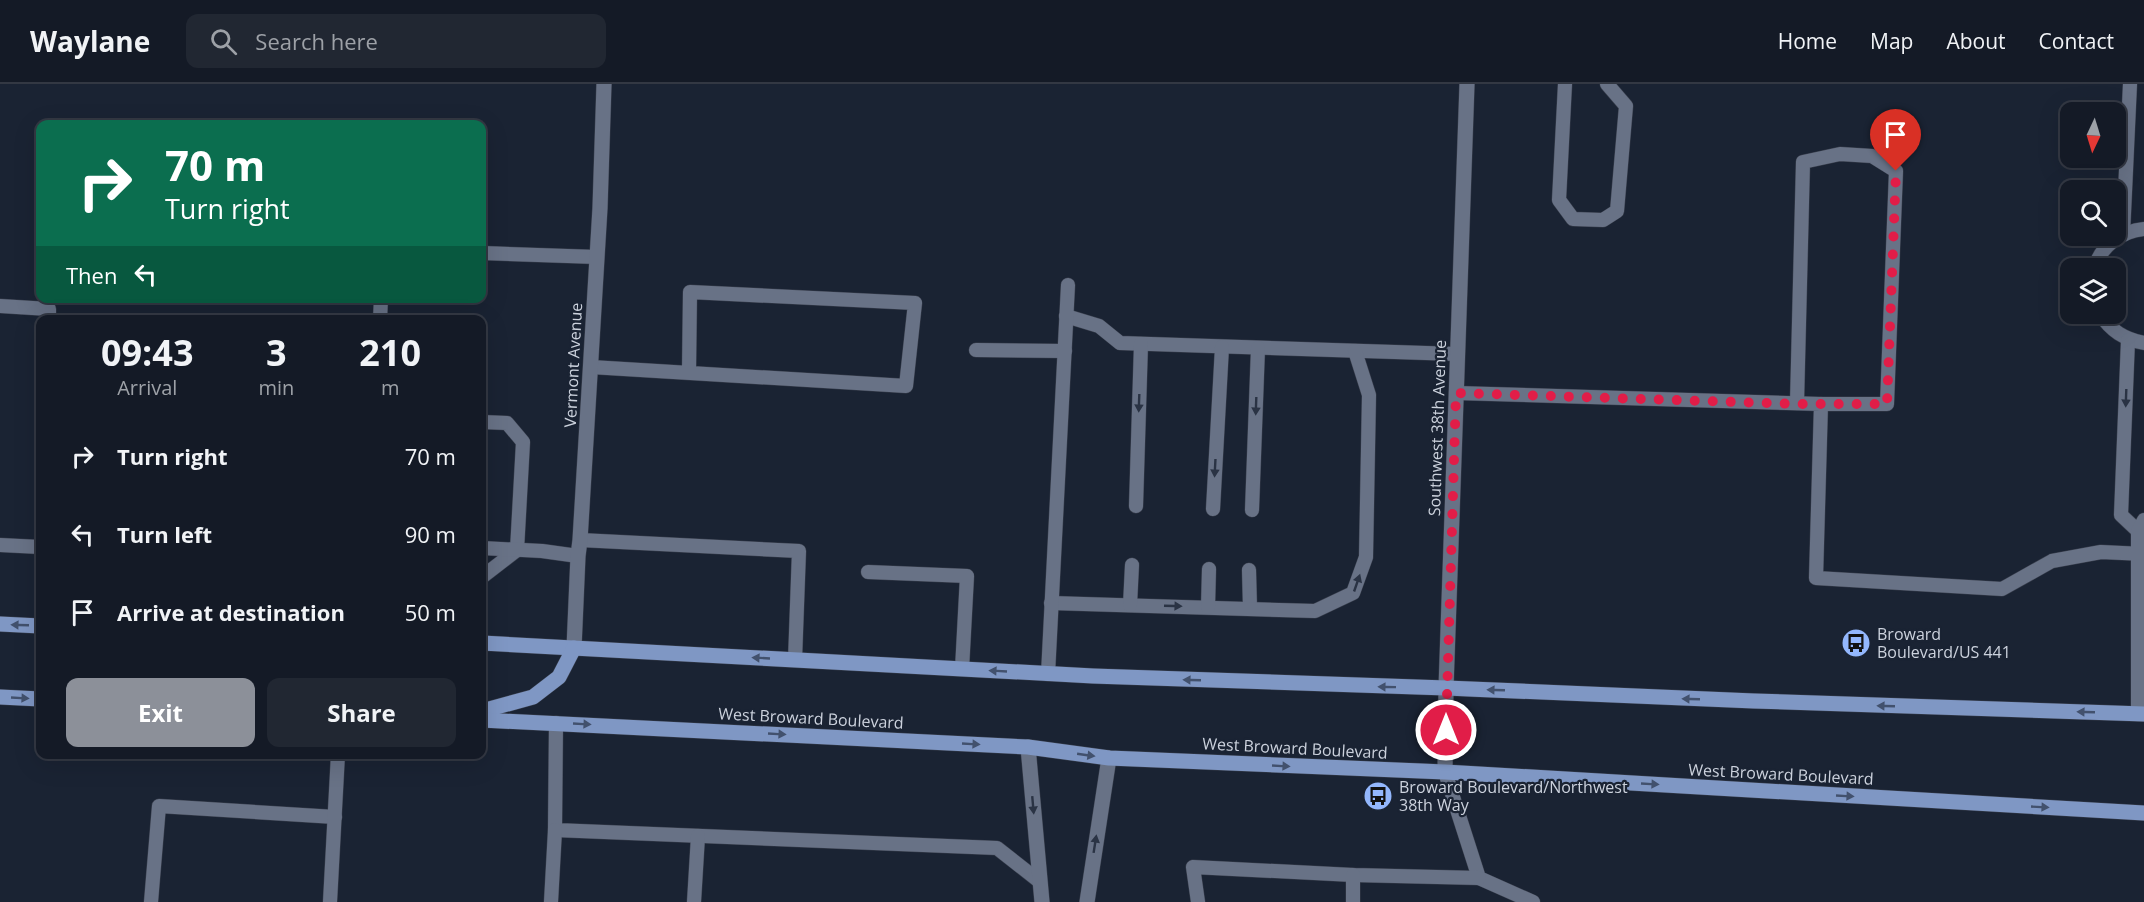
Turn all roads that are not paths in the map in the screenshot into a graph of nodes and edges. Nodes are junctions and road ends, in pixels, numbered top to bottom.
1 (604, 84) edge
2 (1467, 84) edge
3 (1565, 84) edge
4 (1607, 84) edge
5 (2130, 84) edge
6 (2126, 180) edge
7 (2144, 229) edge
8 (2126, 234) edge
9 (2108, 246) edge
10 (486, 253) edge
11 (597, 257) junction
12 (2099, 258) edge
13 (1068, 285) dead end
14 (0, 306) edge
15 (49, 315) edge
16 (1066, 316) junction
17 (2106, 324) edge
18 (2128, 340) junction
19 (2144, 343) edge
20 (1142, 344) junction
21 (1222, 346) junction
22 (1258, 348) junction
23 (976, 350) dead end
24 (1065, 351) junction
25 (1355, 351) junction
26 (1457, 354) junction
27 (591, 367) junction
28 (689, 372) junction
29 (1456, 393) junction
30 (1797, 404) junction
31 (1821, 404) junction
32 (486, 422) edge
33 (1136, 506) dead end
34 (1213, 509) dead end
35 (1251, 510) dead end
36 (2141, 526) edge
37 (580, 540) junction
38 (0, 545) edge
39 (36, 547) edge
40 (486, 548) edge
41 (517, 550) junction
42 (2141, 554) edge
43 (578, 556) junction
44 (1132, 565) dead end
45 (1209, 569) dead end
46 (1249, 570) dead end
47 (868, 572) dead end
48 (486, 573) edge
49 (1051, 603) junction
50 (1130, 605) junction
51 (1208, 607) junction
52 (1250, 608) junction
53 (0, 624) edge
54 (36, 626) edge
55 (486, 643) edge
56 (574, 648) junction
57 (795, 660) junction
58 (962, 669) junction
59 (1048, 674) junction
60 (1446, 688) junction
61 (0, 697) edge
62 (36, 699) edge
63 (486, 710) edge
64 (2141, 714) edge
65 (486, 720) edge
66 (556, 723) junction
67 (1028, 747) junction
68 (1109, 758) junction
69 (338, 759) edge
70 (1445, 772) junction
71 (2144, 813) edge
72 (335, 817) junction
73 (555, 830) junction
74 (698, 836) junction
75 (1353, 875) junction
76 (1479, 878) junction
77 (1039, 881) junction
78 (151, 902) edge
79 (330, 902) edge
80 (550, 902) edge
81 (694, 902) edge
82 (1042, 902) edge
83 (1087, 902) edge
84 (1197, 902) edge
85 (1353, 902) edge
86 (1533, 902) edge

1 - 11 street, Vermont Avenue
2 - 26 street, Southwest 38th Avenue
3 - 4 lane
5 - 6 lane
7 - 8 lane
9 - 12 lane
10 - 11 lane
11 - 27 street, Vermont Avenue
13 - 16 lane
14 - 15 lane
16 - 20 lane
16 - 24 lane
17 - 18 lane
18 - 19 lane
18 -> 36 lane
20 - 21 lane
20 -> 33 lane
21 - 22 lane
21 -> 34 lane
22 - 25 lane
22 -> 35 lane
23 - 24 lane
24 - 49 lane
25 - 26 lane
52 -> 25 lane
26 - 29 street, Southwest 38th Avenue
27 - 28 lane
27 - 37 street, Vermont Avenue
28 - 28 lane
29 - 30 lane
29 - 60 street, Southwest 38th Avenue
30 - 31 lane
30 - 31 lane
31 - 42 lane
32 - 41 lane
36 - 42 lane
37 - 43 street, Vermont Avenue
37 - 57 lane
38 - 39 lane
40 - 41 lane
41 - 43 lane
41 - 48 lane
42 - 64 lane
43 - 56 street, Vermont Avenue
44 - 50 lane
45 - 51 lane
46 - 52 lane
47 - 58 lane
49 - 50 lane
49 - 59 lane
50 -> 51 lane
51 - 52 lane
54 -> 53 main road
55 - 56 main road
57 -> 56 main road
56 - 63 main road
57 - 58 main road
59 -> 58 main road
60 -> 59 main road
64 -> 60 main road
60 - 70 street, Southwest 38th Avenue
61 -> 62 main road
65 - 66 main road, West Broward Boulevard
66 -> 67 main road, West Broward Boulevard
66 - 73 lane
67 -> 68 main road, West Broward Boulevard
67 -> 77 street
68 -> 70 main road, West Broward Boulevard
83 -> 68 street
69 - 72 lane
70 -> 71 main road, West Broward Boulevard
70 - 76 lane
72 - 78 lane
72 - 79 lane
73 - 74 lane
73 - 80 lane
74 - 77 lane
74 - 81 lane
75 - 76 lane
75 - 84 lane
75 - 85 lane
76 - 86 lane
77 - 82 street

